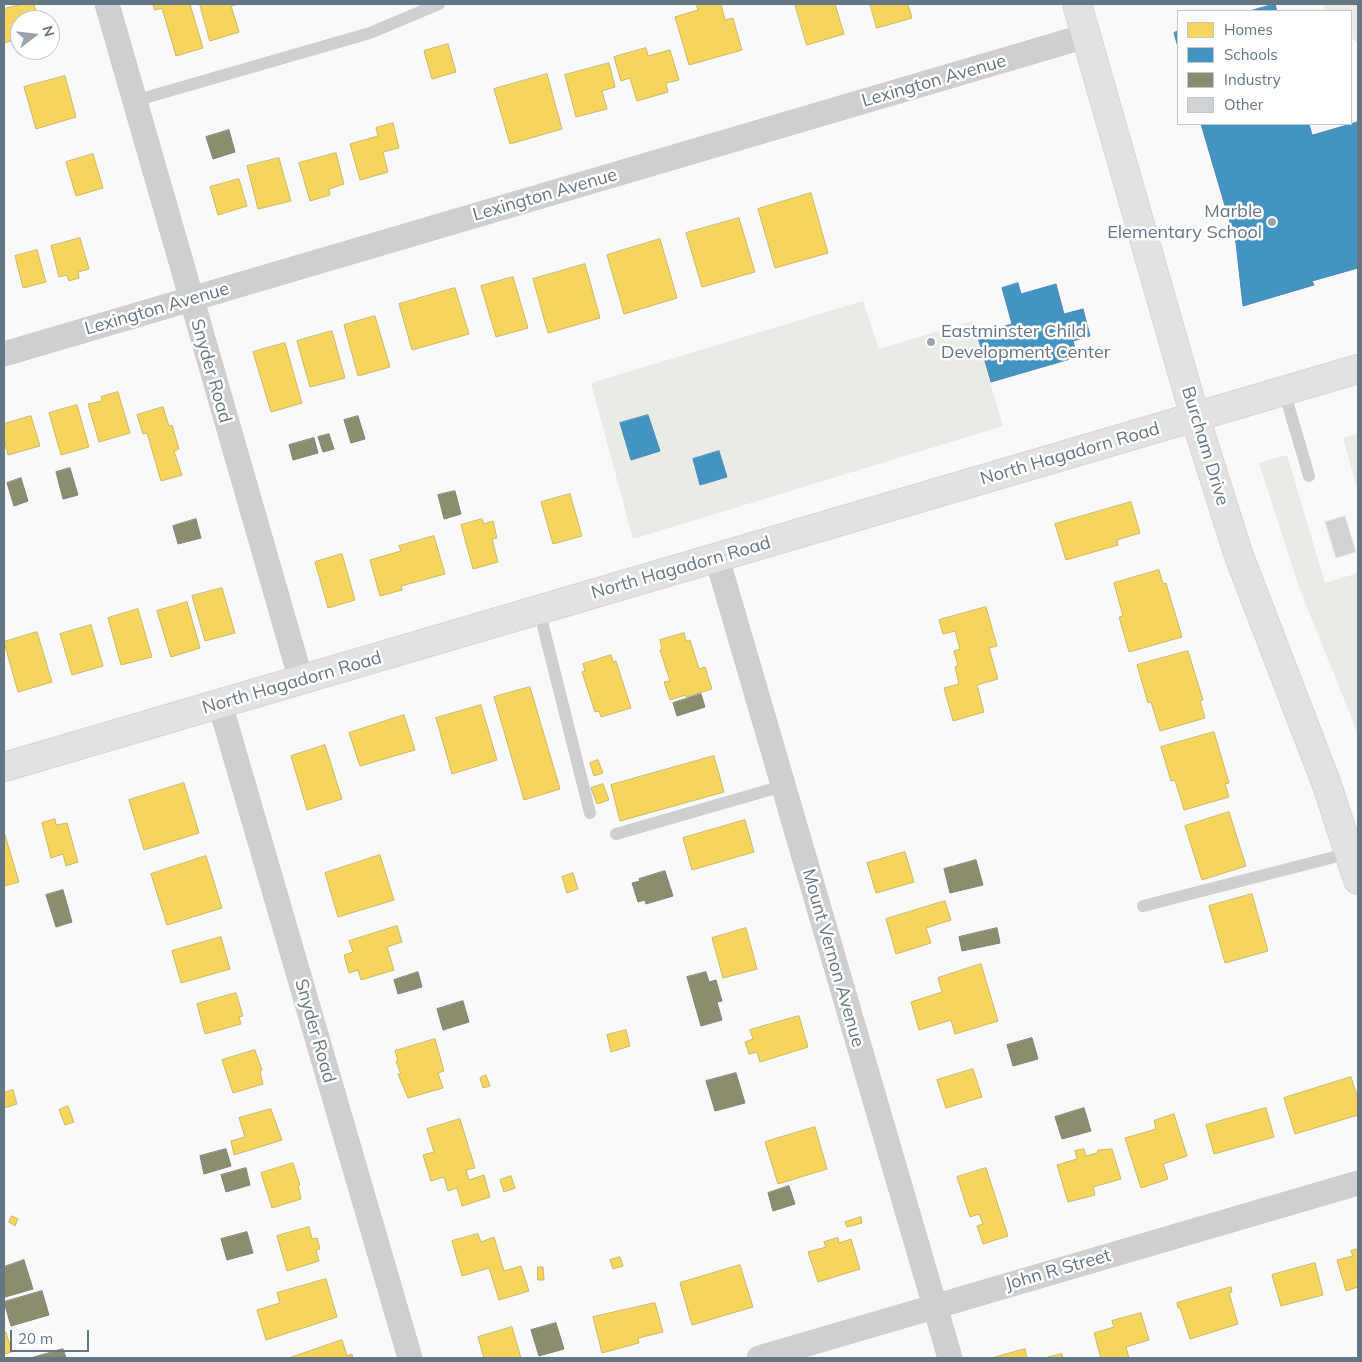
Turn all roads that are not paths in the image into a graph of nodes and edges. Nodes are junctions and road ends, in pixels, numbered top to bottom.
1 (107, 4) edge
2 (439, 4) edge
3 (1077, 4) edge
4 (1086, 36) junction
5 (134, 101) junction
6 (191, 299) junction
7 (4, 354) edge
8 (1358, 369) edge
9 (1284, 391) junction
10 (1195, 417) junction
11 (1309, 476) dead end
12 (716, 558) junction
13 (539, 610) junction
14 (301, 680) junction
15 (220, 704) junction
16 (4, 767) edge
17 (784, 786) junction
18 (590, 813) dead end
19 (616, 834) dead end
20 (1350, 853) junction
21 (1358, 880) edge
22 (1143, 906) dead end
23 (1358, 1183) edge
24 (935, 1306) junction
25 (410, 1358) edge
26 (759, 1358) edge
27 (950, 1358) edge

1 - 5 street, Snyder Road
2 - 5 lane
3 - 4 street, Burcham Drive
4 - 6 street, Lexington Avenue
4 - 10 street, Burcham Drive
5 - 6 street, Snyder Road
6 - 7 street, Lexington Avenue
6 - 14 street, Snyder Road
8 - 9 street, North Hagadorn Road
9 - 10 street, North Hagadorn Road
9 - 11 lane
10 - 12 street, North Hagadorn Road
10 - 20 street, Burcham Drive
12 - 13 street, North Hagadorn Road
12 - 17 street, Mount Vernon Avenue
13 - 14 street, North Hagadorn Road
13 - 18 lane
14 - 15 street, North Hagadorn Road
15 - 16 street, North Hagadorn Road
15 - 25 street, Snyder Road
17 - 19 lane
17 - 24 street, Mount Vernon Avenue
20 - 21 street, Burcham Drive
20 - 22 lane
23 - 24 street, John R Street
24 - 26 street, John R Street
24 - 27 street, Mount Vernon Avenue

